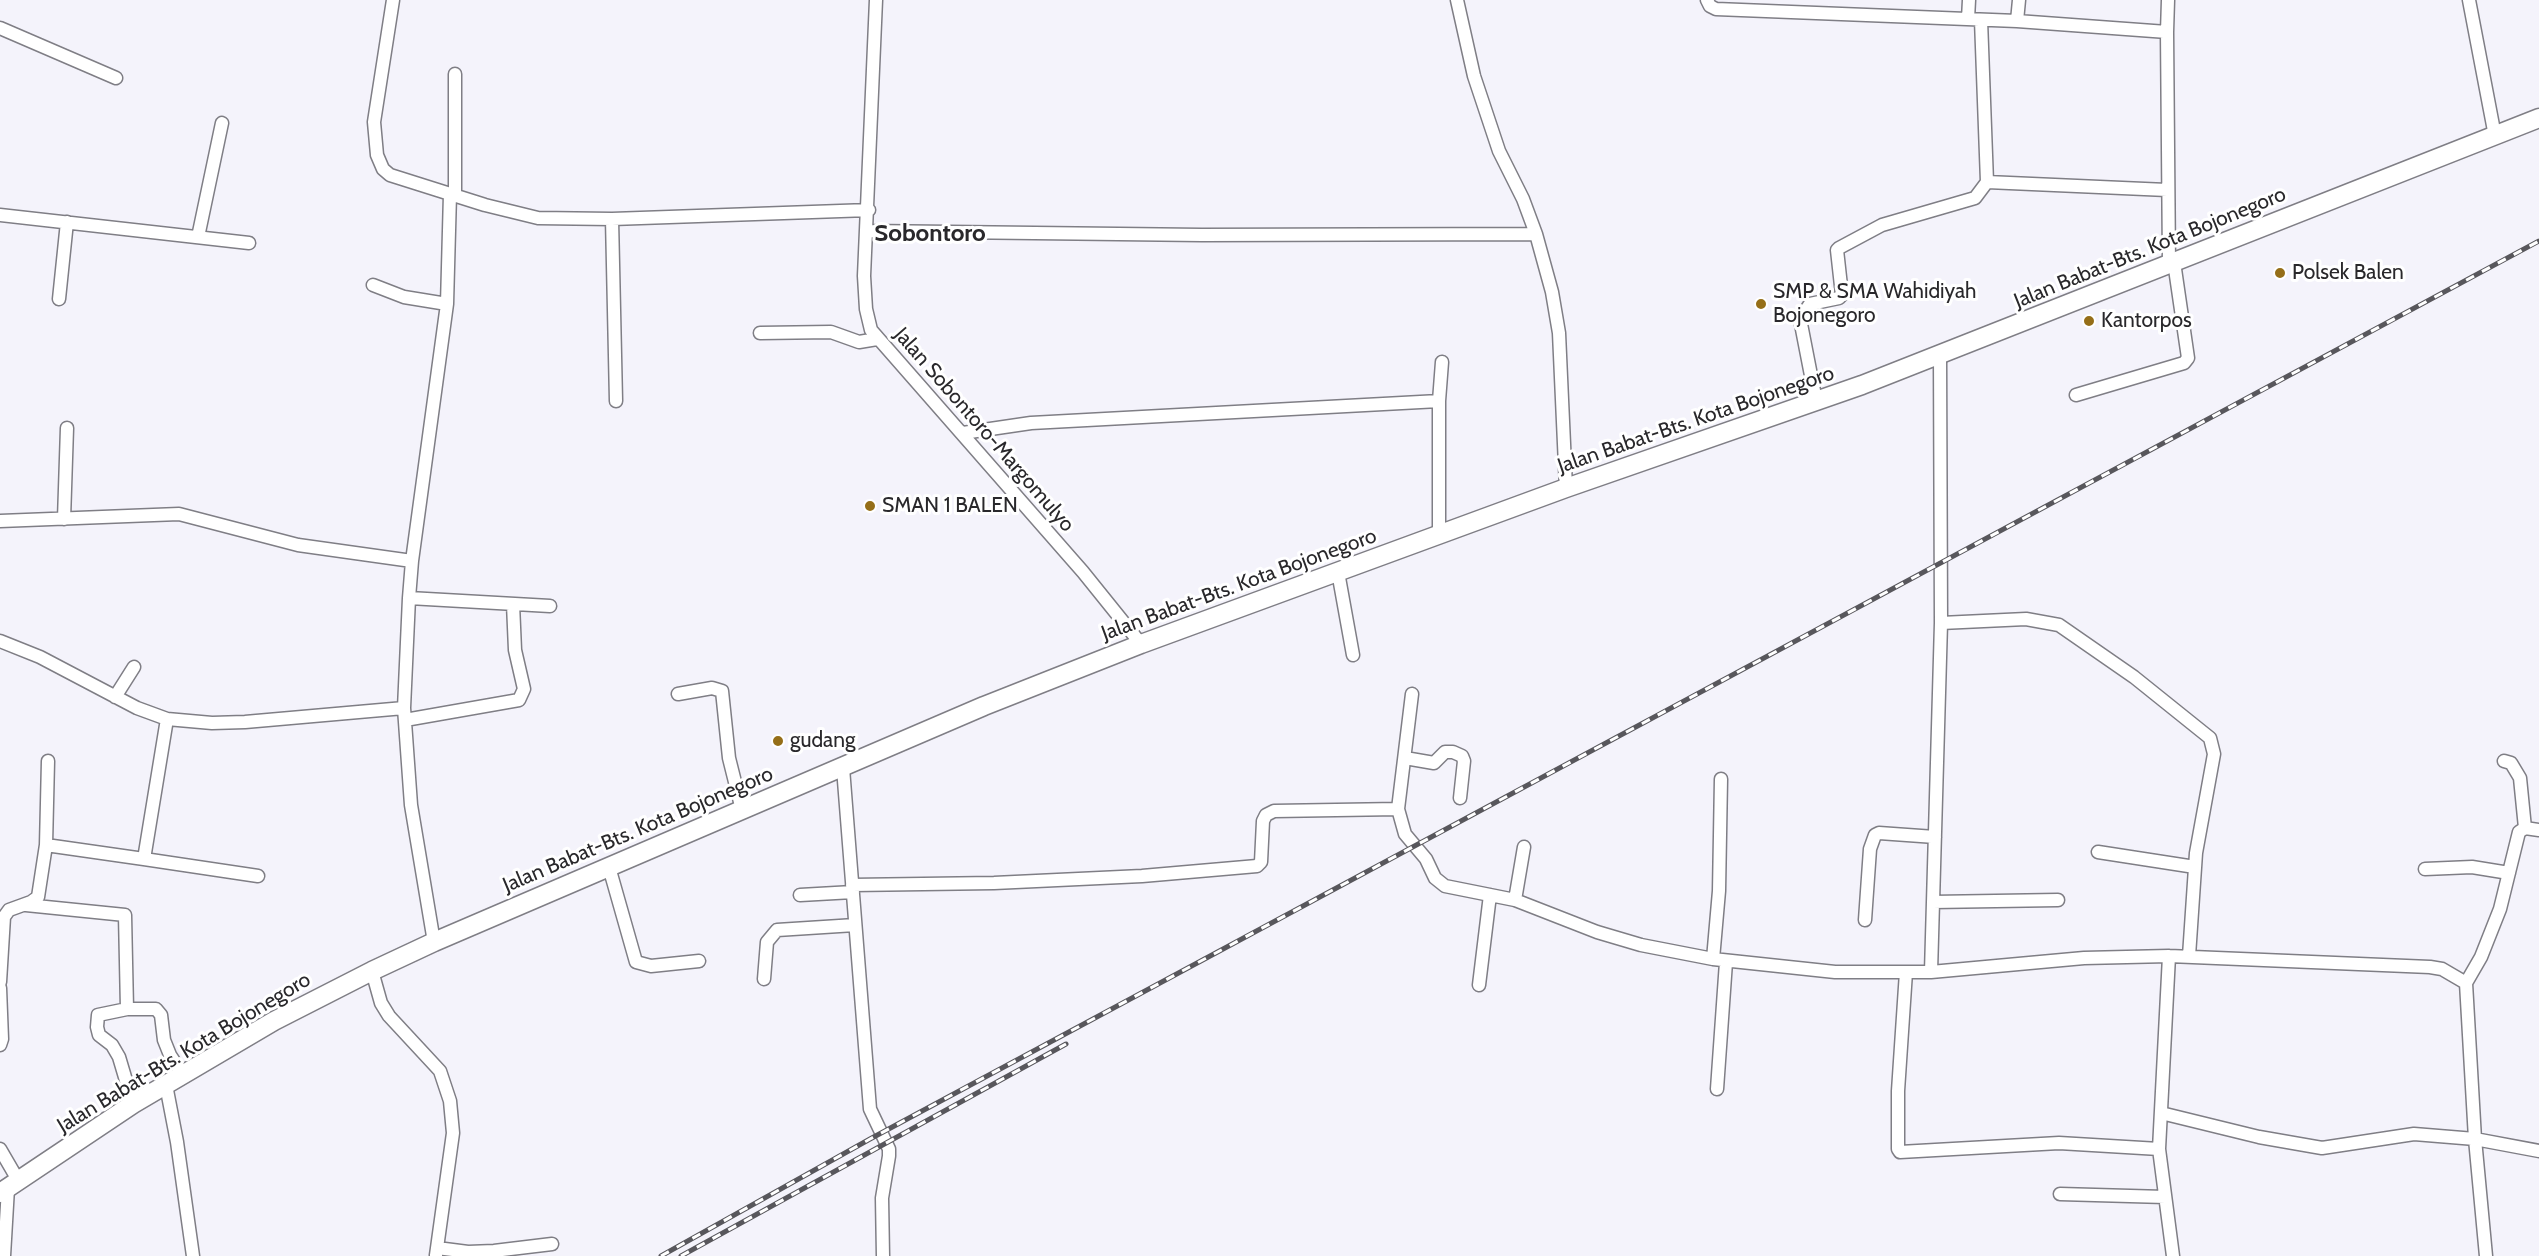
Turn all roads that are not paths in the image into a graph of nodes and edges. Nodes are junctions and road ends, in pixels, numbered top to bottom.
1 (393, 0) edge
2 (876, 0) edge
3 (1457, 0) edge
4 (1707, 0) edge
5 (1969, 0) edge
6 (2019, 0) edge
7 (2168, 0) edge
8 (2469, 0) edge
9 (1974, 19) junction
10 (2016, 21) junction
11 (0, 28) edge
12 (2167, 32) junction
13 (455, 74) dead end
14 (117, 78) dead end
15 (2539, 118) edge
16 (222, 123) dead end
17 (2502, 133) junction
18 (1987, 182) junction
19 (2167, 190) junction
20 (452, 195) junction
21 (868, 210) junction
22 (0, 215) edge
23 (612, 219) junction
24 (67, 222) junction
25 (867, 231) junction
26 (1536, 234) junction
27 (198, 237) junction
28 (249, 243) dead end
29 (2171, 263) junction
30 (373, 285) dead end
31 (59, 298) dead end
32 (447, 304) junction
33 (760, 333) dead end
34 (878, 339) junction
35 (1940, 355) junction
36 (1442, 362) dead end
37 (2076, 395) dead end
38 (616, 401) dead end
39 (1439, 401) junction
40 (1816, 401) junction
41 (67, 428) dead end
42 (963, 433) junction
43 (1566, 489) junction
44 (64, 519) junction
45 (0, 521) edge
46 (1439, 536) junction
47 (412, 561) junction
48 (1338, 572) junction
49 (408, 598) junction
50 (513, 604) junction
51 (550, 606) dead end
52 (1941, 623) junction
53 (0, 641) edge
54 (1141, 644) junction
55 (1353, 655) dead end
56 (134, 667) dead end
57 (678, 694) dead end
58 (1412, 694) dead end
59 (115, 697) junction
60 (404, 714) junction
61 (167, 719) junction
62 (1405, 758) junction
63 (48, 761) dead end
64 (2504, 761) dead end
65 (843, 768) junction
66 (1721, 779) dead end
67 (1460, 798) dead end
68 (1398, 809) junction
69 (742, 810) junction
70 (2525, 828) junction
71 (2539, 830) edge
72 (1935, 837) junction
73 (46, 845) junction
74 (1524, 847) dead end
75 (2098, 852) dead end
76 (144, 859) junction
77 (609, 867) junction
78 (2195, 867) junction
79 (2425, 869) dead end
80 (2509, 873) junction
81 (258, 876) dead end
82 (852, 888) junction
83 (800, 895) dead end
84 (1490, 895) junction
85 (1515, 900) junction
86 (2058, 900) dead end
87 (1933, 902) junction
88 (25, 905) junction
89 (2, 919) edge
90 (1865, 920) dead end
91 (855, 925) junction
92 (434, 942) junction
93 (2169, 956) junction
94 (2189, 956) junction
95 (1713, 960) junction
96 (699, 961) dead end
97 (1726, 962) junction
98 (372, 971) junction
99 (1906, 972) junction
100 (1931, 972) junction
101 (764, 979) dead end
102 (0, 982) edge
103 (2466, 983) junction
104 (1479, 985) dead end
105 (0, 988) edge
106 (126, 1009) junction
107 (0, 1045) edge
108 (183, 1075) junction
109 (166, 1085) junction
110 (1717, 1089) dead end
111 (133, 1104) junction
112 (2161, 1113) junction
113 (2475, 1139) junction
114 (0, 1149) edge
115 (2159, 1149) junction
116 (2539, 1150) edge
117 (8, 1187) edge
118 (2060, 1194) dead end
119 (2165, 1197) junction
120 (552, 1244) dead end
121 (436, 1252) edge
122 (4, 1256) edge
123 (193, 1256) edge
124 (884, 1256) edge
125 (2173, 1256) edge
126 (2486, 1256) edge

1 - 20 street
2 - 21 street, Jalan Sobontoro-Margomulyo
3 - 26 street
4 - 9 street
5 - 9 street
6 - 10 street
7 - 12 street
8 - 17 street
9 - 10 street
9 - 18 street
10 - 12 street
11 - 14 street
12 - 19 street
13 - 20 street
15 - 17 highway, Jalan Babat-Bts. Kota Bojonegoro
16 - 27 street
17 - 29 highway, Jalan Babat-Bts. Kota Bojonegoro
18 - 19 street
18 - 40 street
19 - 29 street
20 - 23 street
20 - 32 street
21 - 23 street
21 - 25 street, Jalan Sobontoro-Margomulyo
22 - 24 street
23 - 38 street
24 - 27 street
24 - 31 street
25 - 26 street
25 - 34 street, Jalan Sobontoro-Margomulyo
26 - 43 street
27 - 28 street
29 - 35 highway, Jalan Babat-Bts. Kota Bojonegoro
29 - 37 street
30 - 32 street
32 - 47 street
33 - 34 street
34 - 42 street, Jalan Sobontoro-Margomulyo
35 - 40 highway, Jalan Babat-Bts. Kota Bojonegoro
35 - 52 street
36 - 39 street
39 - 42 street
39 - 46 street
40 - 43 highway, Jalan Babat-Bts. Kota Bojonegoro
41 - 44 street
42 - 54 street, Jalan Sobontoro-Margomulyo
43 - 46 highway, Jalan Babat-Bts. Kota Bojonegoro
44 - 45 street
44 - 47 street
46 - 48 highway, Jalan Babat-Bts. Kota Bojonegoro
47 - 49 street
48 - 54 highway, Jalan Babat-Bts. Kota Bojonegoro
48 - 55 street
49 - 50 street
49 - 60 street
50 - 51 street
50 - 60 street
52 - 72 street
52 - 78 street
53 - 59 street
54 - 65 highway, Jalan Babat-Bts. Kota Bojonegoro
56 - 59 street
57 - 69 street
58 - 62 street
59 - 61 street
60 - 61 street
60 - 92 street
61 - 76 street
62 - 67 street
62 - 68 street
63 - 73 street
64 - 70 street
65 - 69 highway, Jalan Babat-Bts. Kota Bojonegoro
65 - 82 street
66 - 95 street
68 - 82 street
68 - 84 street
69 - 77 highway, Jalan Babat-Bts. Kota Bojonegoro
70 - 71 street
70 - 80 street
72 - 87 street
72 - 90 street
73 - 76 street
73 - 88 street
74 - 85 street
75 - 78 street
76 - 81 street
77 - 92 highway, Jalan Babat-Bts. Kota Bojonegoro
77 - 96 street
78 - 94 street
79 - 80 street
80 - 103 street
82 - 83 street
82 - 91 street
84 - 85 street
84 - 104 street
85 - 95 street
86 - 87 street
87 - 100 street
88 - 89 street
88 - 106 street
89 - 102 street
91 - 101 street
91 - 124 street
92 - 98 highway, Jalan Babat-Bts. Kota Bojonegoro
93 - 94 street
93 - 100 street
93 - 112 street
94 - 103 street
95 - 97 street
97 - 99 street
97 - 110 street
98 - 108 highway, Jalan Babat-Bts. Kota Bojonegoro
98 - 121 street
99 - 100 street
99 - 115 street
103 - 113 street
105 - 107 street
106 - 108 street
106 - 111 street
108 - 109 highway, Jalan Babat-Bts. Kota Bojonegoro
109 - 111 highway, Jalan Babat-Bts. Kota Bojonegoro
109 - 123 street
111 - 117 highway, Jalan Babat-Bts. Kota Bojonegoro
112 - 113 street
112 - 115 street
113 - 116 street
113 - 126 street
114 - 117 street
115 - 119 street
117 - 122 street
118 - 119 street
119 - 125 street
120 - 121 street

